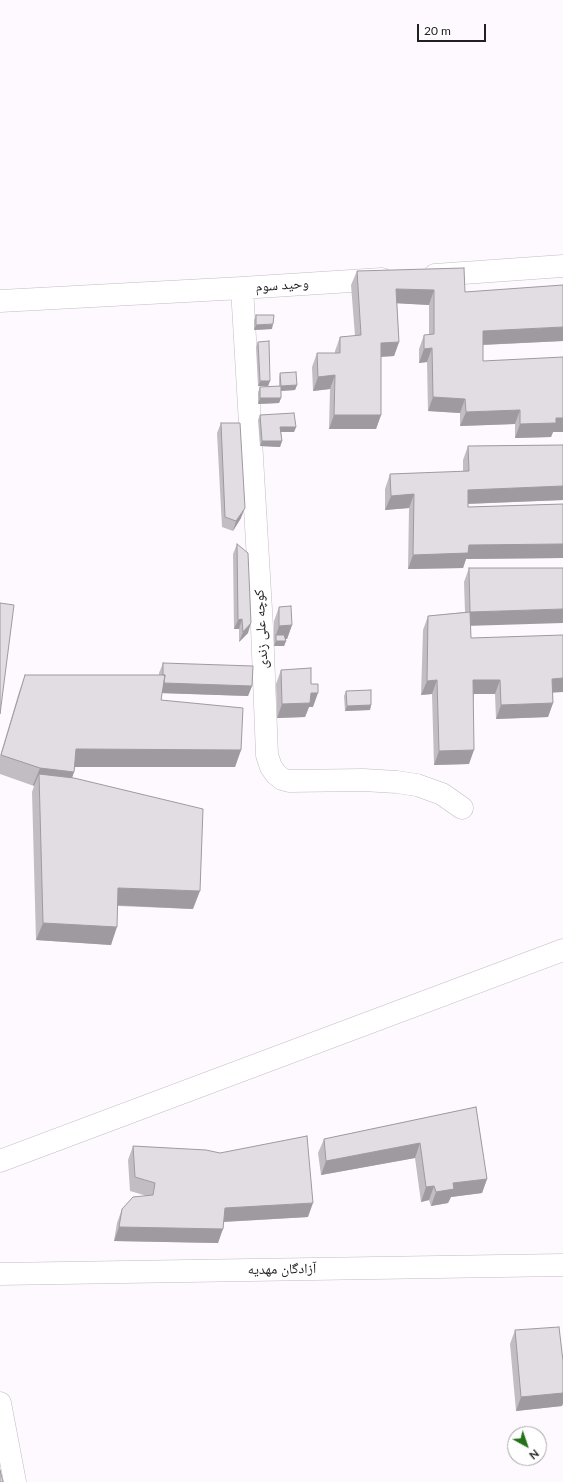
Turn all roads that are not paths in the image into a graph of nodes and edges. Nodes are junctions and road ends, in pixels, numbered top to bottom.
1 (563, 266) edge
2 (242, 288) junction
3 (0, 301) edge
4 (462, 808) dead end
5 (563, 950) edge
6 (0, 1161) edge
7 (563, 1265) edge
8 (0, 1274) edge
9 (0, 1403) edge
10 (15, 1482) edge

1 - 2 street, وحید سوم
2 - 3 street, وحید سوم
2 - 4 street, کوچه علی زندی
5 - 6 street
7 - 8 street, آزادگان مهدیه
9 - 10 street

